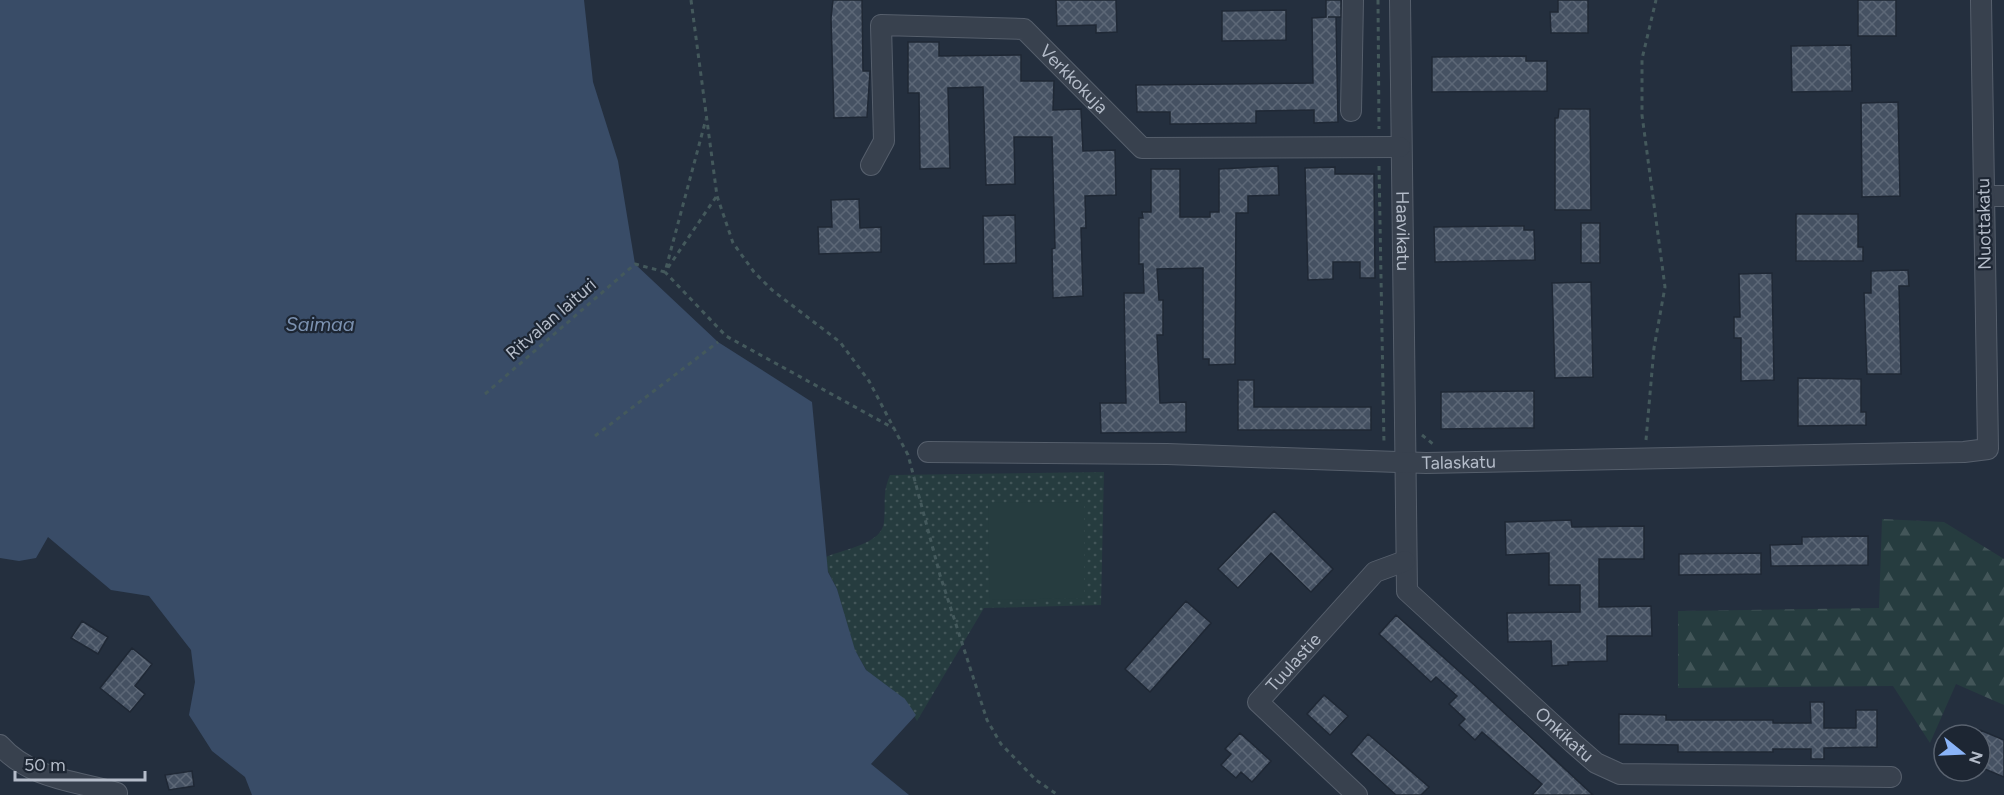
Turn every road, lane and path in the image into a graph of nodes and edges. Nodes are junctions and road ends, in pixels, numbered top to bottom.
1 (692, 0) edge
2 (1353, 0) edge
3 (1378, 0) edge
4 (1400, 0) edge
5 (1656, 0) edge
6 (1981, 0) edge
7 (1351, 111) dead end
8 (707, 117) junction
9 (1400, 147) junction
10 (1379, 148) junction
11 (871, 165) dead end
12 (717, 196) junction
13 (1984, 196) junction
14 (2004, 196) edge
15 (665, 272) junction
16 (718, 342) dead end
17 (485, 394) dead end
18 (896, 430) junction
19 (595, 436) dead end
20 (1646, 442) dead end
21 (1988, 449) joint
22 (928, 453) dead end
23 (1384, 463) junction
24 (1407, 463) junction
25 (1405, 561) junction
26 (0, 746) edge
27 (1891, 777) dead end
28 (117, 793) dead end
29 (1058, 795) edge
30 (1357, 795) edge

1 - 8 path
2 - 7 street
3 - 10 path
4 - 9 street, Haavikatu
5 - 20 path
6 - 13 street, Nuottakatu
8 - 12 path
8 - 15 path
9 - 10 street, Verkkokuja
9 - 24 street, Haavikatu
10 - 11 street, Verkkokuja
10 - 23 path
12 - 15 path
12 - 18 path
13 - 14 street
13 - 21 street, Nuottakatu
15 - 17 path, Ritvalan laituri
15 - 18 path
16 - 19 path
18 - 29 path
21 - 24 street, Talaskatu
22 - 23 street, Talaskatu
23 - 24 street, Talaskatu
24 - 25 street, Onkikatu
25 - 27 street, Onkikatu
25 - 30 street, Tuulastie
26 - 28 street

